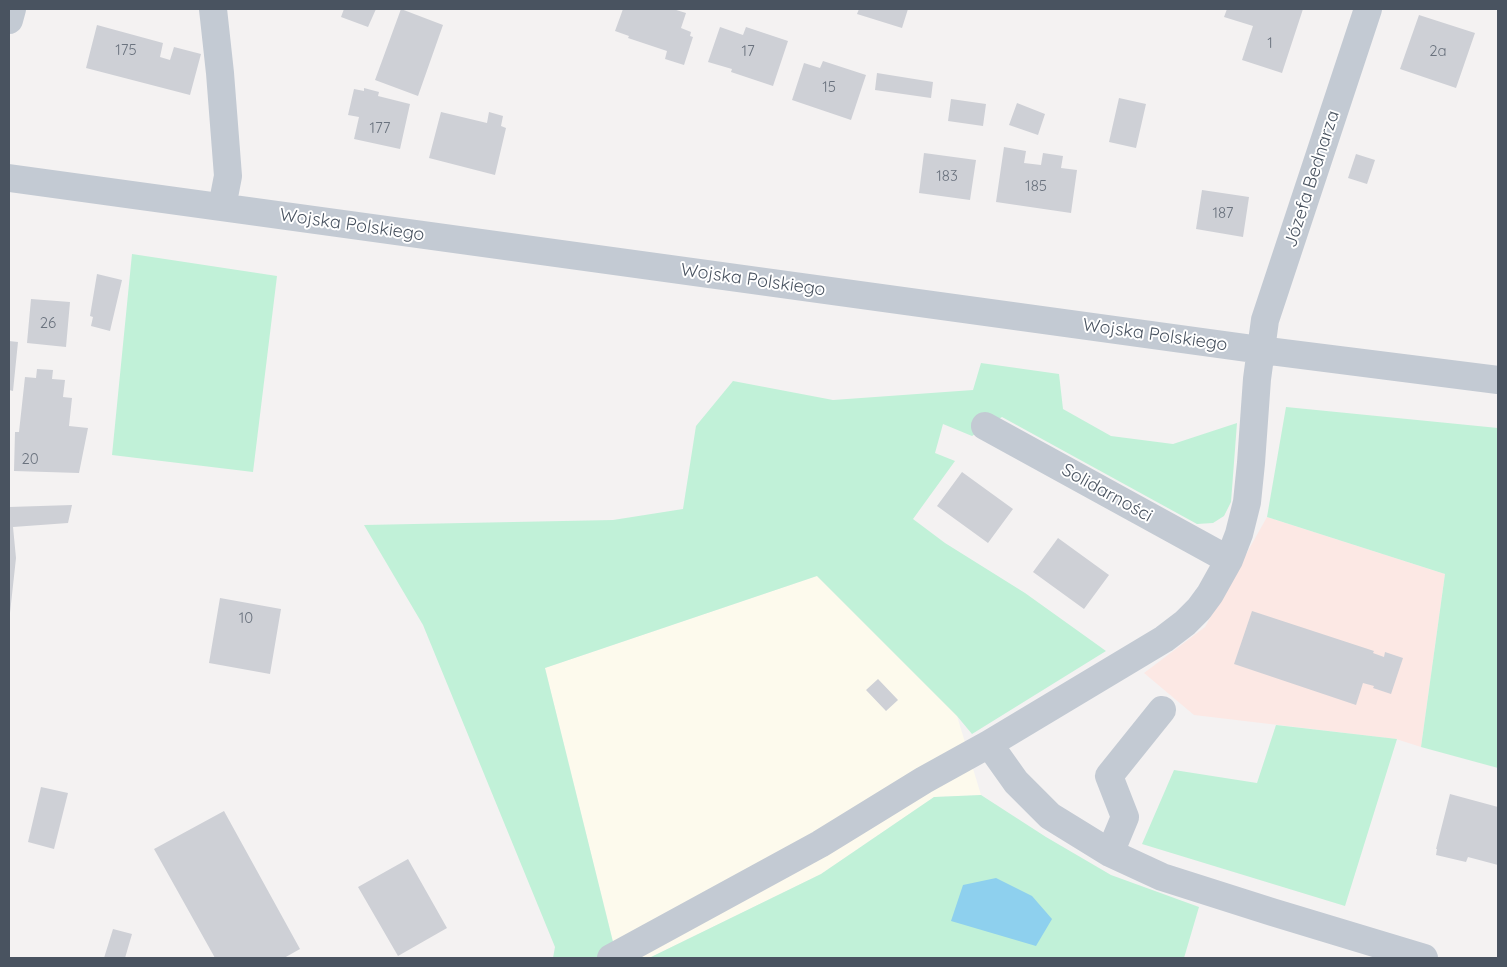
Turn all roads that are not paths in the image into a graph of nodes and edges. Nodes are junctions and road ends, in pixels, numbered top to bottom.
1 (12, 9) edge
2 (213, 9) edge
3 (1368, 9) edge
4 (9, 20) edge
5 (9, 178) edge
6 (222, 207) junction
7 (1260, 350) junction
8 (1498, 380) edge
9 (985, 426) dead end
10 (1229, 560) junction
11 (1162, 710) dead end
12 (989, 744) junction
13 (1110, 853) junction
14 (611, 958) edge
15 (1424, 958) edge

1 - 4 street
2 - 6 street
3 - 7 street, Józefa Bednarza
5 - 6 street, Wojska Polskiego
6 - 7 street, Wojska Polskiego
7 - 8 street, Wojska Polskiego
7 - 10 street, Józefa Bednarza
9 - 10 street, Solidarności
10 - 12 street, Józefa Bednarza
11 - 13 street
12 - 13 street
12 - 14 street, Józefa Bednarza
13 - 15 street

